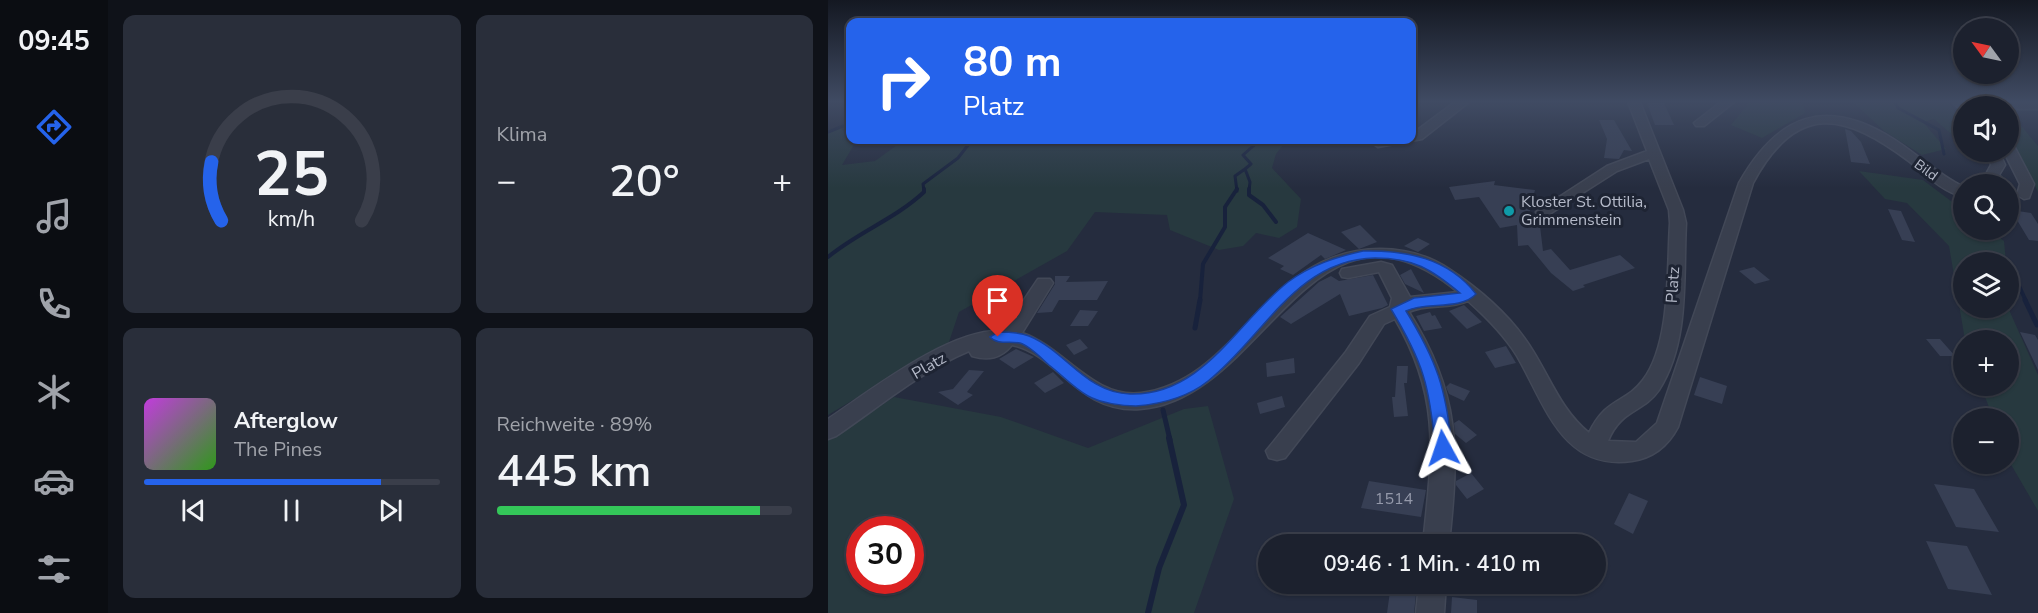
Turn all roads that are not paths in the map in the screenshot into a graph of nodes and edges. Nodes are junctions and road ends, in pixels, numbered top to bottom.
1 (1645, 131) edge
2 (1790, 131) edge
3 (1872, 131) edge
4 (1654, 154) junction
5 (2016, 162) edge
6 (1746, 183) joint
7 (1953, 188) edge
8 (2019, 191) edge
9 (1543, 212) dead end
10 (1348, 273) dead end
11 (1044, 283) dead end
12 (1469, 294) junction
13 (1398, 309) junction
14 (1009, 337) junction
15 (979, 351) dead end
16 (828, 430) edge
17 (1594, 448) junction
18 (1277, 451) dead end
19 (1437, 534) edge
20 (1432, 594) edge
21 (1430, 613) edge

1 - 4 street, Platz
2 - 6 street, Bild
3 - 7 street, Bild
4 - 9 street
4 - 17 street, Platz
5 - 8 street
6 - 17 street, Platz
10 - 13 street
11 - 14 street
12 - 13 street
12 - 14 street, Platz
12 - 17 street, Platz
13 - 18 street
13 - 19 street
14 - 15 street
14 - 16 street, Platz
20 - 21 street

